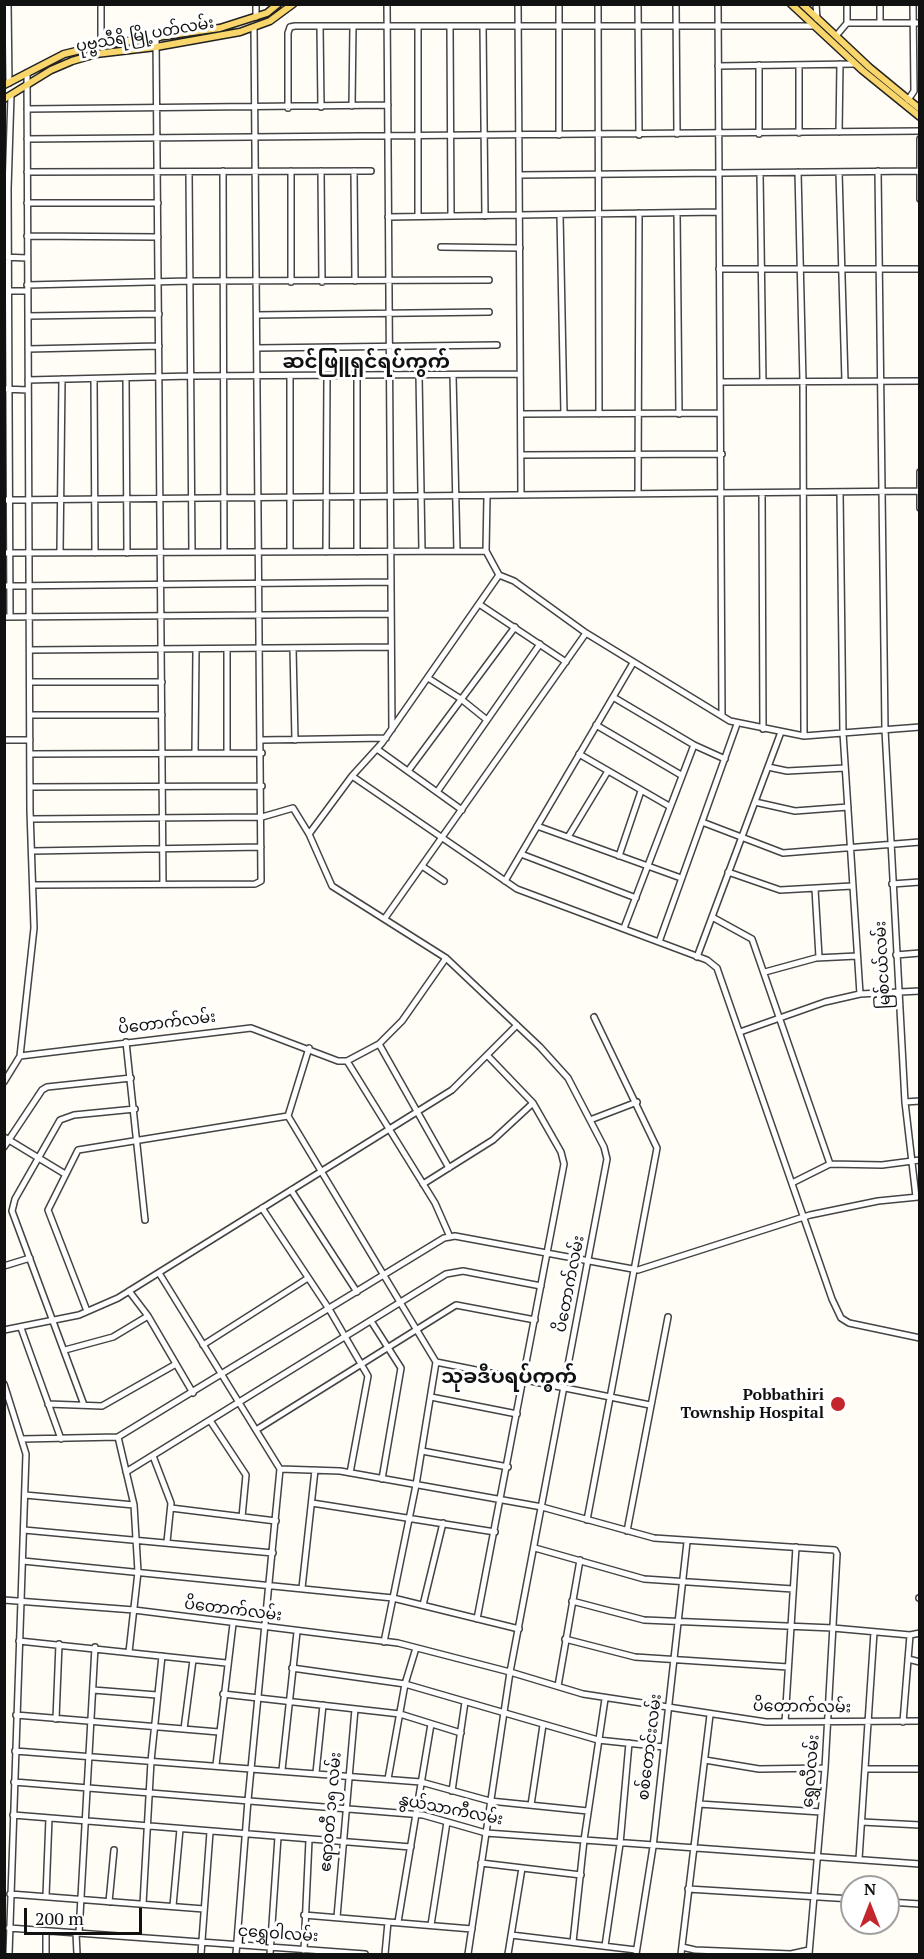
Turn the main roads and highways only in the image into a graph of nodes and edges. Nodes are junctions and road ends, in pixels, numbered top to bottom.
1 (278, 4) edge
2 (293, 4) edge
3 (791, 4) edge
4 (802, 4) edge
5 (864, 68) junction
6 (7, 84) edge
7 (4, 99) edge
8 (920, 109) edge
9 (920, 117) edge

1 - 6 main road, ပုဗ္ဗသီရိ မြို့ပတ်လမ်း
2 - 7 main road, ပုဗ္ဗသီရိ မြို့ပတ်လမ်း
3 - 5 main road
4 - 5 main road
5 - 8 main road
5 - 9 main road

